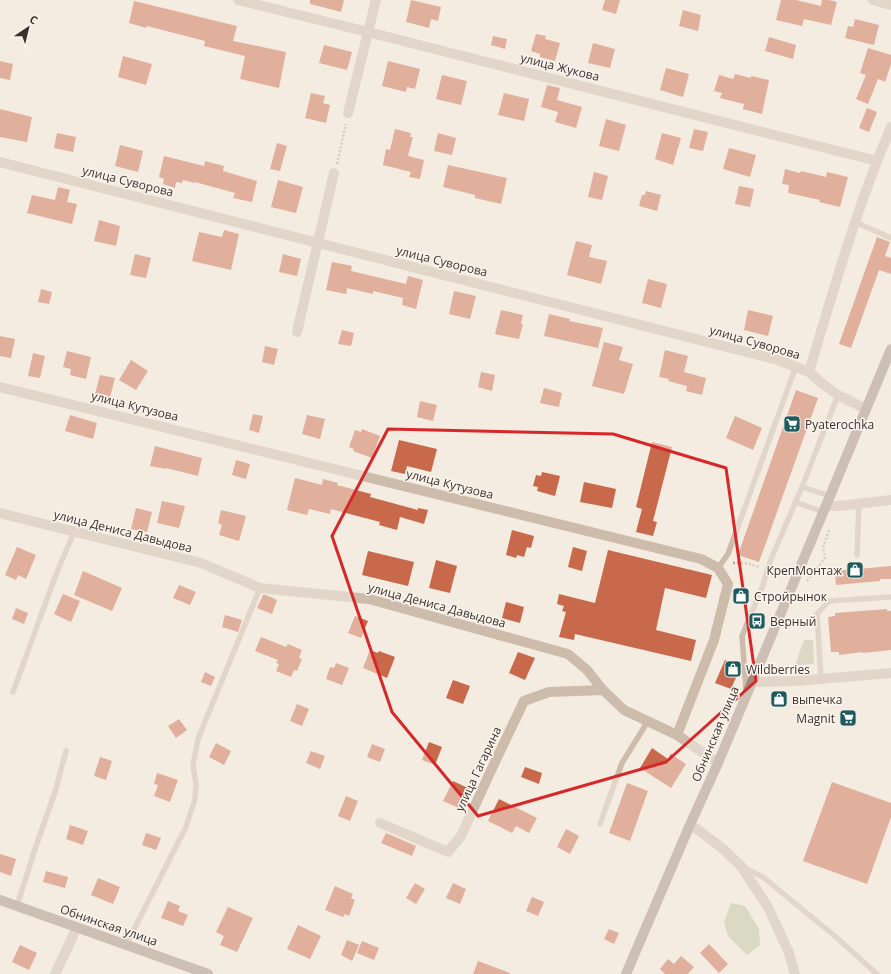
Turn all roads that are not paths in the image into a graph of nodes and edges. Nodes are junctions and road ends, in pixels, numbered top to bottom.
1 (238, 0) edge
2 (376, 0) edge
3 (873, 0) edge
4 (891, 5) edge
5 (368, 32) junction
6 (348, 113) road end
7 (891, 127) edge
8 (877, 161) junction
9 (0, 162) edge
10 (334, 173) road end
11 (855, 222) junction
12 (891, 238) edge
13 (318, 243) junction
14 (297, 332) dead end
15 (891, 349) edge
16 (796, 366) junction
17 (808, 372) junction
18 (0, 387) edge
19 (838, 395) junction
20 (866, 409) junction
21 (802, 487) junction
22 (891, 500) edge
23 (794, 502) junction
24 (859, 503) junction
25 (827, 505) junction
26 (0, 513) edge
27 (74, 532) junction
28 (857, 555) dead end
29 (718, 568) junction
30 (260, 588) junction
31 (891, 597) edge
32 (891, 673) edge
33 (821, 678) junction
34 (752, 682) junction
35 (603, 690) junction
36 (13, 692) dead end
37 (746, 695) junction
38 (648, 721) junction
39 (677, 735) junction
40 (66, 751) dead end
41 (718, 763) junction
42 (380, 823) dead end
43 (600, 824) dead end
44 (689, 827) junction
45 (741, 866) junction
46 (0, 900) edge
47 (17, 906) junction
48 (76, 927) junction
49 (126, 945) junction
50 (54, 974) edge
51 (208, 974) edge
52 (626, 974) edge
53 (795, 974) edge
54 (877, 974) edge

1 - 5 street, улица Жукова
2 - 5 street
3 - 4 street
5 - 6 street
5 - 8 street, улица Жукова
7 - 8 street
8 - 11 street
9 - 13 street, улица Суворова
10 - 13 street
11 - 12 lane
11 - 17 street
13 - 14 street
13 - 16 street, улица Суворова
15 - 20 street, Обнинская улица
16 - 17 street, улица Суворова
16 - 29 lane
17 - 19 street, улица Суворова
18 - 29 street, улица Кутузова
19 - 20 street, улица Суворова
19 - 21 lane
20 - 25 street, Обнинская улица
21 - 23 lane
21 - 25 lane
22 - 24 street
23 - 25 lane
23 - 37 lane
24 - 25 street
24 - 28 lane
25 - 34 street, Обнинская улица
26 - 27 street, улица Дениса Давыдова
27 - 30 street, улица Дениса Давыдова
27 - 36 lane
29 - 39 street
30 - 35 street, улица Дениса Давыдова
30 - 49 lane
31 - 33 lane
32 - 33 street
33 - 34 street
34 - 37 street, Обнинская улица
35 - 38 street, улица Дениса Давыдова
35 - 42 street, улица Гагарина
37 - 41 street, Обнинская улица
38 - 39 street, улица Дениса Давыдова
38 - 43 lane
39 - 41 street, улица Дениса Давыдова
40 - 47 lane
41 - 44 street, Обнинская улица
44 - 45 street
44 - 52 street, Обнинская улица
45 - 53 street
45 - 54 lane
46 - 47 street, Обнинская улица
47 - 48 street, Обнинская улица
48 - 49 street, Обнинская улица
48 - 50 street
49 - 51 street, Обнинская улица

